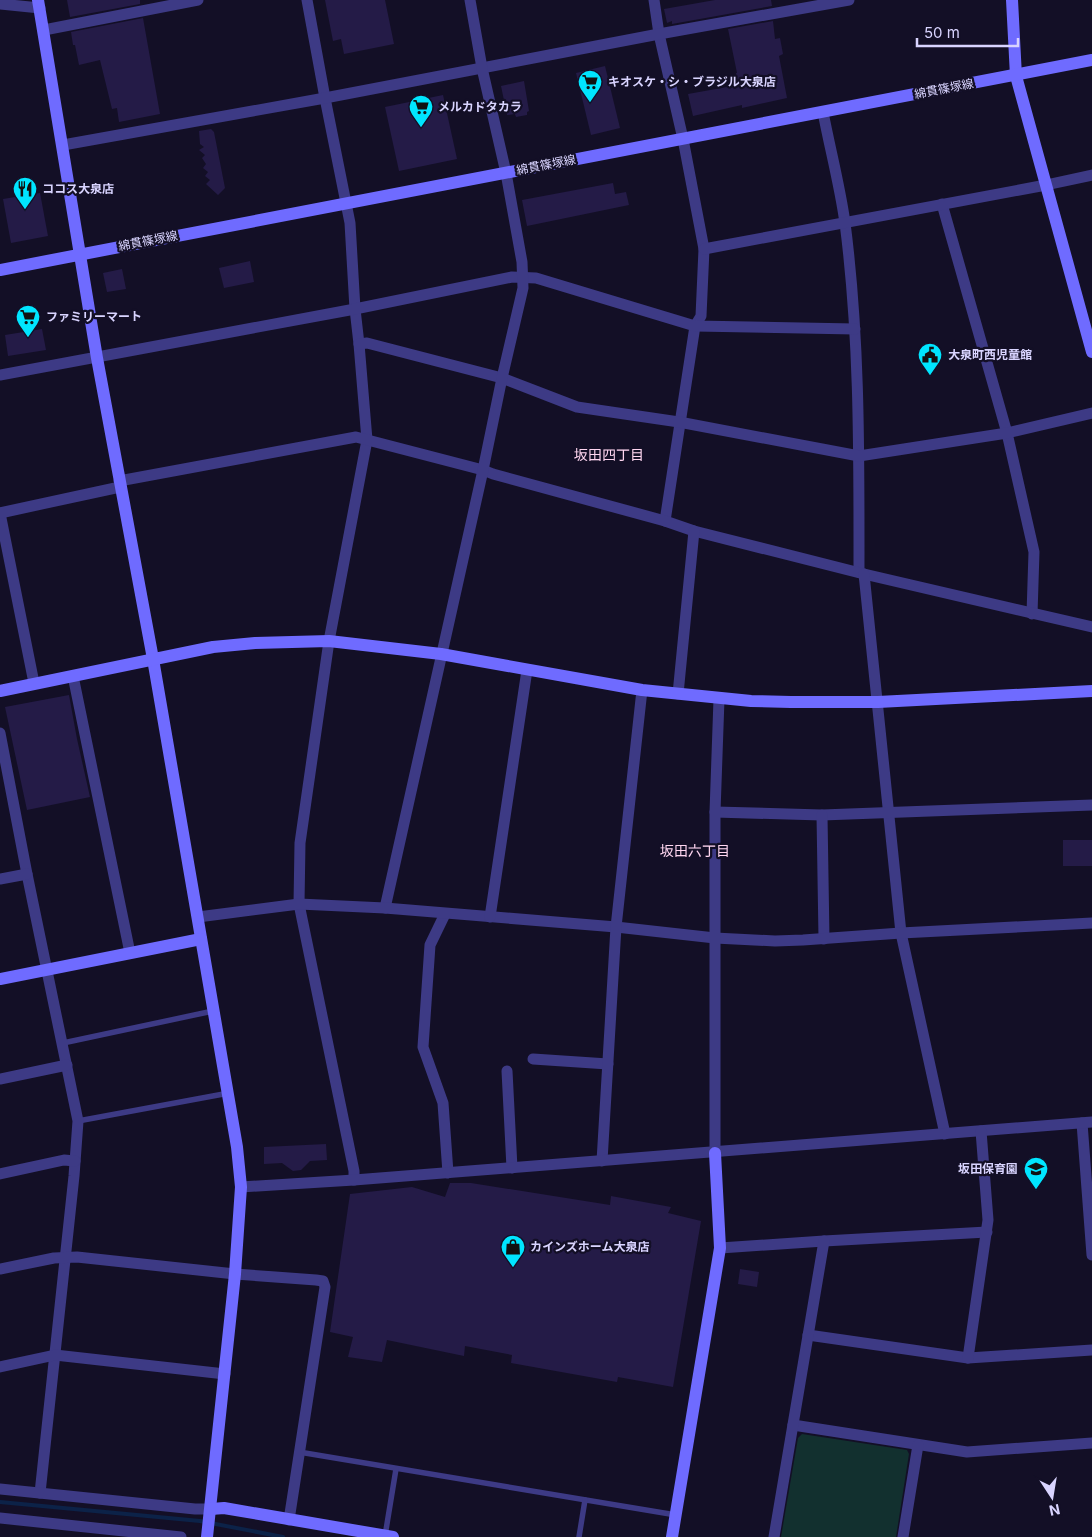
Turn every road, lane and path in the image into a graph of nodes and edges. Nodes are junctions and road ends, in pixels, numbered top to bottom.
1 (198, 0) edge
2 (307, 0) edge
3 (470, 0) edge
4 (654, 0) edge
5 (845, 0) edge
6 (1012, 0) edge
7 (0, 4) edge
8 (39, 4) edge
9 (44, 30) junction
10 (659, 34) junction
11 (1092, 60) edge
12 (482, 68) junction
13 (1016, 76) junction
14 (325, 98) junction
15 (823, 112) junction
16 (683, 139) junction
17 (62, 145) junction
18 (506, 172) junction
19 (1092, 175) edge
20 (1046, 186) junction
21 (347, 203) junction
22 (942, 204) junction
23 (844, 222) junction
24 (704, 248) junction
25 (80, 254) junction
26 (0, 270) edge
27 (523, 277) junction
28 (355, 309) junction
29 (695, 326) junction
30 (855, 329) junction
31 (359, 344) junction
32 (1092, 352) edge
33 (97, 358) junction
34 (0, 376) edge
35 (502, 378) junction
36 (1092, 413) edge
37 (679, 422) junction
38 (1007, 433) junction
39 (367, 440) junction
40 (859, 456) junction
41 (483, 470) junction
42 (120, 484) junction
43 (0, 513) edge
44 (665, 521) junction
45 (694, 531) junction
46 (862, 573) junction
47 (1032, 614) junction
48 (1092, 627) edge
49 (329, 641) junction
50 (442, 654) junction
51 (153, 659) junction
52 (526, 670) junction
53 (73, 676) junction
54 (34, 683) junction
55 (0, 690) edge
56 (642, 690) junction
57 (1092, 691) edge
58 (678, 694) junction
59 (719, 699) junction
60 (878, 702) junction
61 (0, 733) edge
62 (5, 787) edge
63 (1092, 805) edge
64 (715, 812) junction
65 (888, 813) junction
66 (822, 815) junction
67 (27, 874) junction
68 (0, 879) edge
69 (299, 904) junction
70 (385, 908) junction
71 (446, 914) junction
72 (198, 917) junction
73 (490, 917) junction
74 (1092, 923) edge
75 (616, 927) junction
76 (901, 932) junction
77 (715, 938) junction
78 (202, 939) junction
79 (824, 939) junction
80 (130, 953) junction
81 (47, 969) junction
82 (0, 979) edge
83 (214, 1012) junction
84 (63, 1043) junction
85 (533, 1059) dead end
86 (608, 1064) junction
87 (67, 1066) junction
88 (508, 1071) dead end
89 (0, 1079) edge
90 (229, 1093) junction
91 (78, 1122) junction
92 (1087, 1123) edge
93 (981, 1131) junction
94 (945, 1134) junction
95 (714, 1153) junction
96 (75, 1161) junction
97 (602, 1161) junction
98 (512, 1168) junction
99 (448, 1173) junction
100 (0, 1174) edge
101 (354, 1180) junction
102 (241, 1188) junction
103 (987, 1232) junction
104 (824, 1241) junction
105 (720, 1248) junction
106 (1092, 1255) edge
107 (66, 1257) junction
108 (0, 1269) edge
109 (235, 1274) junction
110 (808, 1335) junction
111 (1092, 1350) edge
112 (55, 1355) junction
113 (968, 1358) junction
114 (0, 1367) edge
115 (225, 1374) junction
116 (793, 1425) junction
117 (1092, 1443) edge
118 (918, 1445) junction
119 (299, 1452) junction
120 (396, 1469) junction
121 (0, 1488) edge
122 (40, 1493) junction
123 (585, 1500) junction
124 (210, 1508) junction
125 (676, 1515) junction
126 (0, 1518) edge
127 (289, 1520) junction
128 (147, 1535) edge
129 (387, 1536) edge
130 (181, 1537) edge
131 (207, 1537) edge
132 (579, 1537) edge
133 (672, 1537) edge
134 (774, 1537) edge
135 (905, 1537) edge

1 - 9 street
2 - 14 street
3 - 12 street
4 - 10 street
5 - 10 street
6 - 13 street
7 - 8 street
8 - 9 street
9 - 17 street
10 - 12 street
10 - 16 street
11 - 13 street, 綿貫篠塚線
12 - 14 street
12 - 18 street
13 - 15 street, 綿貫篠塚線
13 - 20 street
14 - 17 street
14 - 21 street
15 - 16 street, 綿貫篠塚線
15 - 23 street
16 - 18 street, 綿貫篠塚線
16 - 24 street
17 - 25 street
18 - 21 street, 綿貫篠塚線
18 - 27 street
19 - 20 street
20 - 22 street
20 - 32 street
21 - 25 street, 綿貫篠塚線
21 - 28 street
22 - 23 street
22 - 38 street
23 - 24 street
23 - 30 street
24 - 29 street
25 - 26 street, 綿貫篠塚線
25 - 33 street
27 - 28 street
27 - 29 street
27 - 35 street
28 - 31 street
28 - 33 street
29 - 30 street
29 - 37 street
30 - 40 street
31 - 35 street
31 - 39 street
33 - 34 street
33 - 42 street
35 - 37 street
35 - 41 street
36 - 38 street
37 - 40 street
37 - 44 street
38 - 40 street
38 - 47 street
39 - 41 street
39 - 42 street
39 - 49 street
40 - 46 street
41 - 44 street
41 - 50 street
42 - 43 street
42 - 51 street
43 - 54 street
44 - 45 street
45 - 46 street
45 - 58 street
46 - 47 street
46 - 60 street
47 - 48 street
49 - 50 street
49 - 51 street
49 - 69 street
50 - 52 street
50 - 70 street
51 - 53 street
51 - 72 street
52 - 56 street
52 - 73 street
53 - 54 street
53 - 80 street
54 - 55 street
56 - 58 street
56 - 75 street
57 - 60 street
58 - 59 street
59 - 60 street
59 - 64 street
60 - 65 street
61 - 62 street
62 - 67 street
63 - 65 street
64 - 66 street
64 - 77 street
65 - 66 street
65 - 76 street
66 - 79 street
67 - 68 street
67 - 81 street
69 - 70 street
69 - 72 street
69 - 101 street
70 - 71 street
71 - 73 street
71 - 99 street
72 - 78 street
73 - 75 street
74 - 76 street
75 - 77 street
75 - 86 street
76 - 79 street
76 - 94 street
77 - 79 street
77 - 95 street
78 - 80 street
78 - 83 street
80 - 81 street
81 - 82 street
81 - 84 street
83 - 84 lane
83 - 90 street
84 - 87 street
85 - 86 street
86 - 97 street
87 - 89 street
87 - 91 street
88 - 98 street
90 - 91 lane
90 - 102 street
91 - 96 street
92 - 93 street
92 - 106 street
93 - 94 street
93 - 103 street
94 - 95 street
95 - 97 street
95 - 105 street
96 - 100 street
96 - 107 street
97 - 98 street
98 - 99 street
99 - 101 street
101 - 102 street
102 - 109 street
103 - 104 street
103 - 113 street
104 - 105 street
104 - 110 street
105 - 125 street
107 - 108 street
107 - 109 street
107 - 112 street
109 - 115 street
109 - 119 street
110 - 113 street
110 - 116 street
111 - 113 street
112 - 114 street
112 - 115 street
112 - 122 street
115 - 124 street
116 - 118 street
116 - 134 street
117 - 118 street
118 - 135 street
119 - 120 lane
119 - 127 street
120 - 123 lane
120 - 129 lane
121 - 122 street
122 - 124 street
123 - 125 lane
123 - 132 lane
124 - 127 street
124 - 131 street
125 - 133 street
126 - 128 street
127 - 129 street
128 - 130 street

